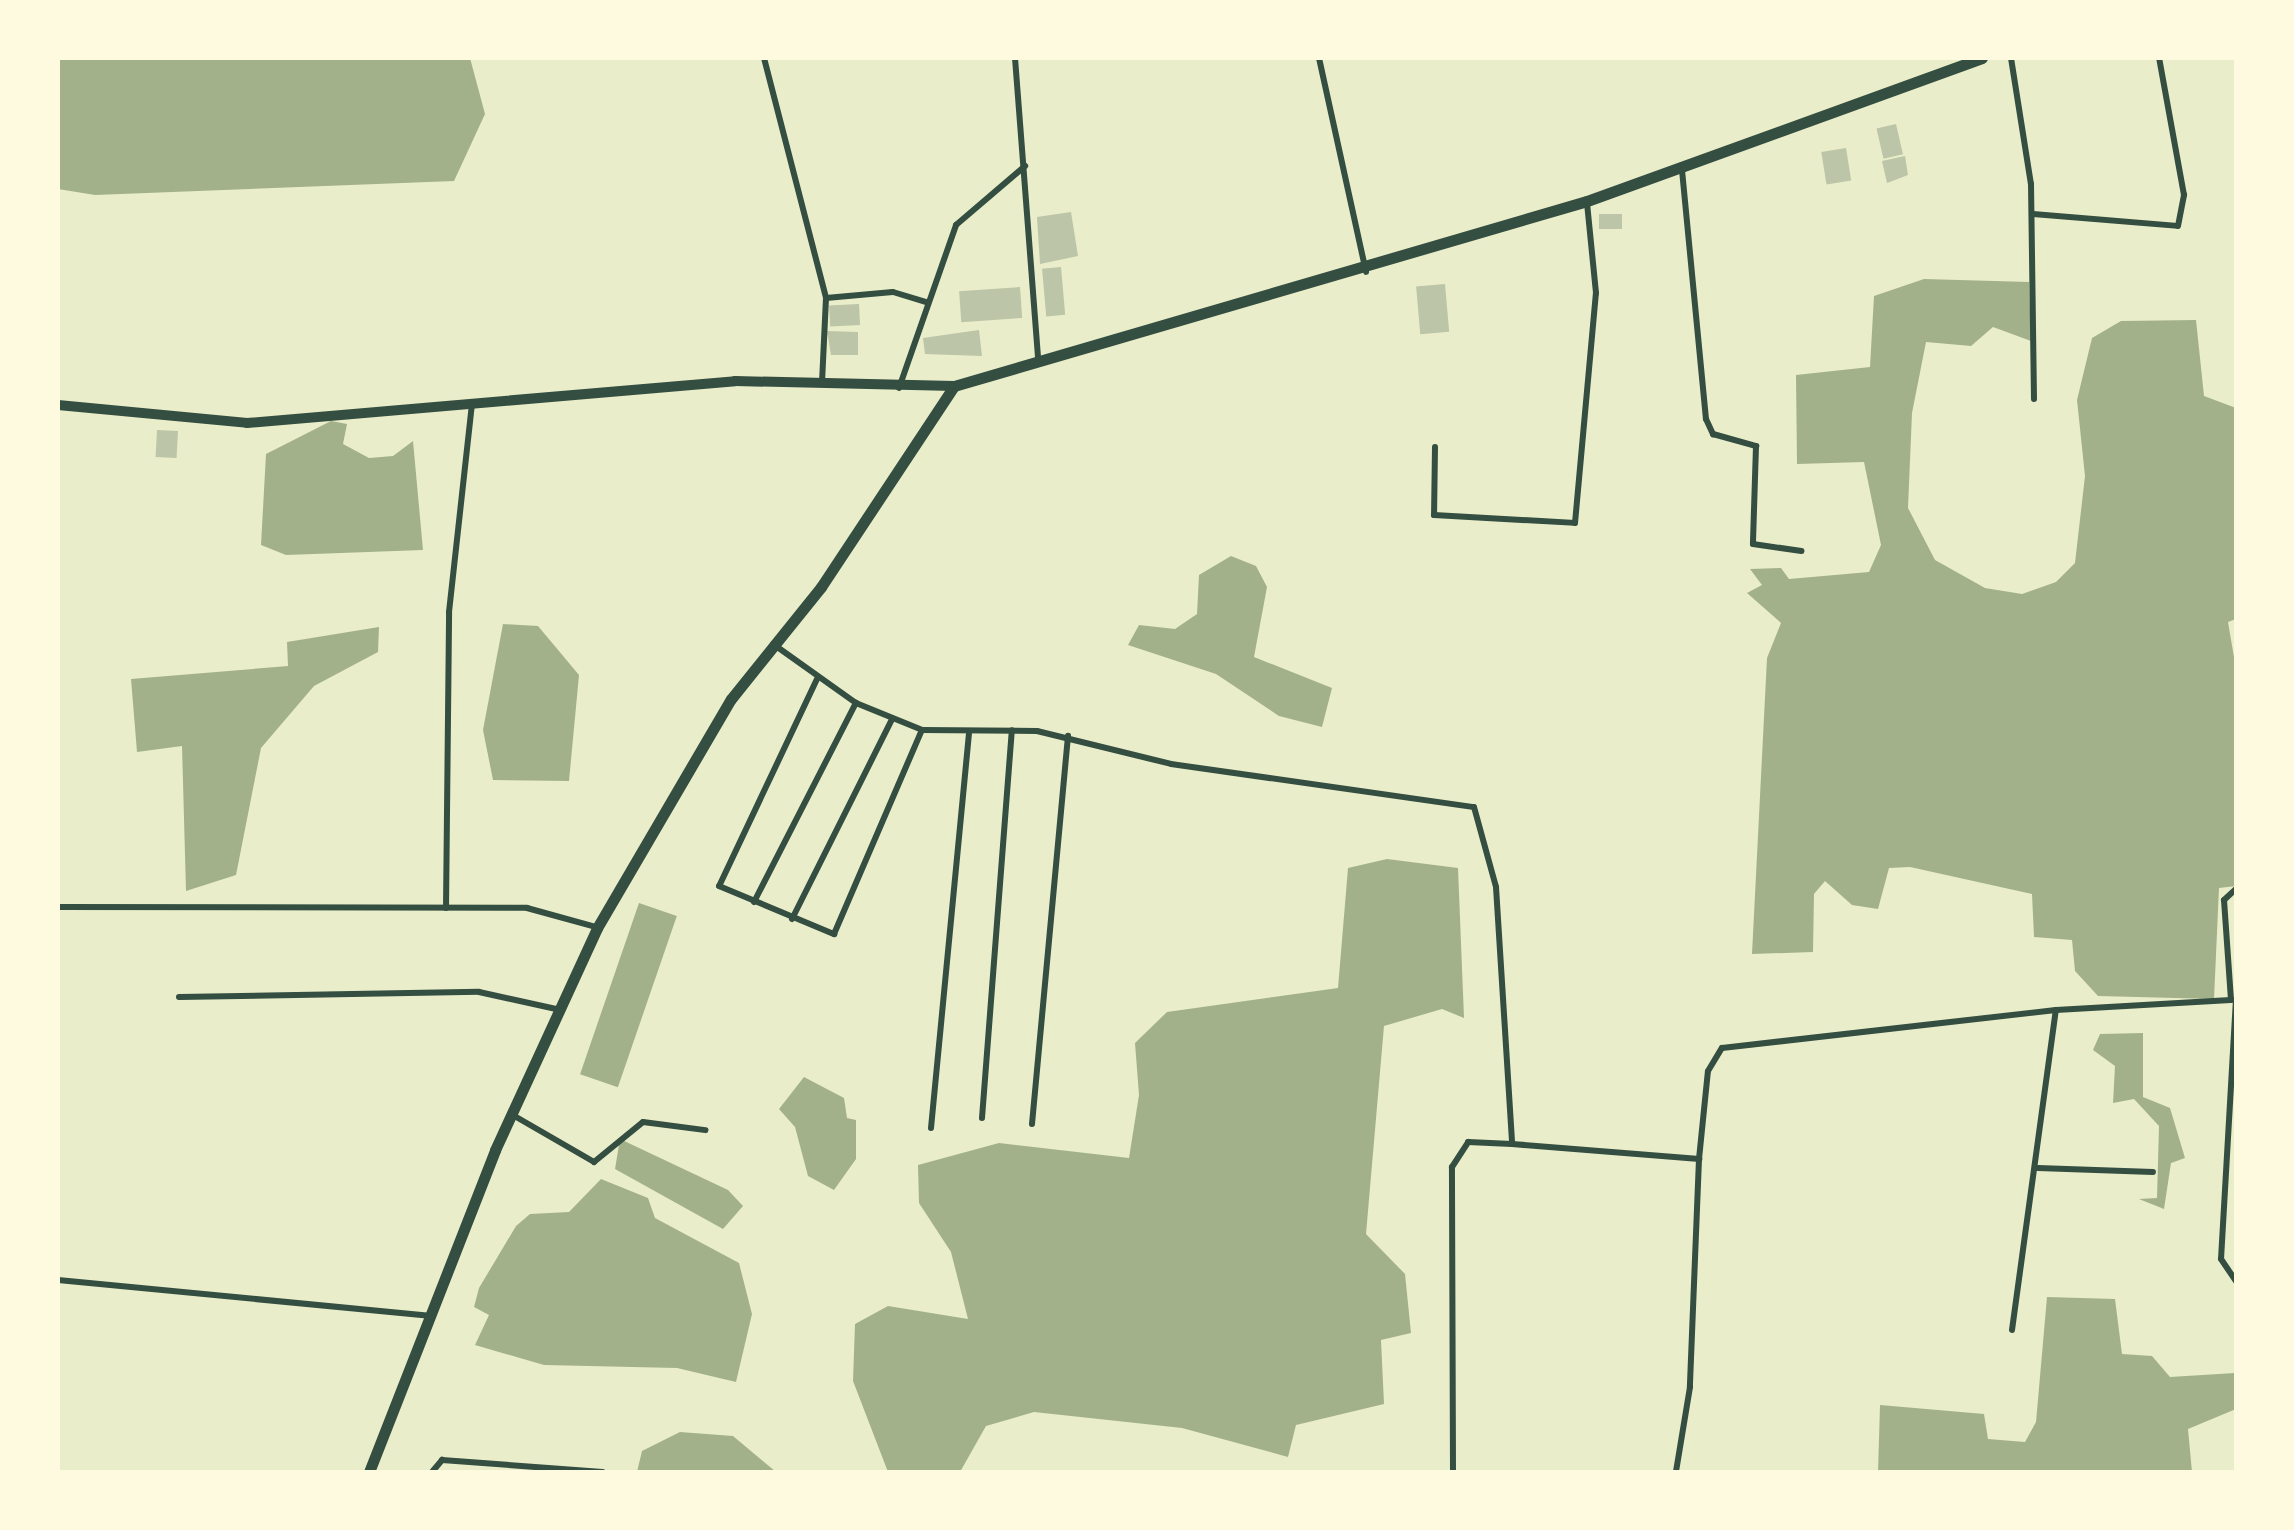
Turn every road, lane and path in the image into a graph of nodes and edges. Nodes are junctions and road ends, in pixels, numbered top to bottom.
1 (764, 58) edge
2 (1015, 58) edge
3 (1320, 58) edge
4 (1982, 58) edge
5 (2011, 58) edge
6 (2160, 58) edge
7 (1024, 166) junction
8 (1682, 170) junction
9 (1587, 201) junction
10 (2033, 214) junction
11 (1366, 272) junction
12 (826, 298) junction
13 (926, 302) junction
14 (1038, 358) junction
15 (822, 384) junction
16 (954, 386) junction
17 (899, 388) junction
18 (2034, 400) dead end
19 (472, 403) junction
20 (58, 405) edge
21 (1435, 446) dead end
22 (1802, 551) dead end
23 (772, 643) junction
24 (817, 679) junction
25 (856, 703) junction
26 (892, 719) junction
27 (922, 730) junction
28 (1012, 730) junction
29 (969, 734) junction
30 (1068, 736) junction
31 (2236, 889) edge
32 (754, 902) junction
33 (58, 907) edge
34 (446, 908) junction
35 (792, 920) junction
36 (597, 928) junction
37 (180, 997) dead end
38 (2234, 1000) edge
39 (556, 1010) junction
40 (2056, 1010) junction
41 (511, 1114) junction
42 (982, 1118) dead end
43 (1032, 1124) dead end
44 (930, 1128) dead end
45 (706, 1130) dead end
46 (1512, 1144) junction
47 (1700, 1159) junction
48 (2038, 1168) junction
49 (2153, 1172) dead end
50 (58, 1280) edge
51 (2236, 1281) edge
52 (429, 1316) junction
53 (2012, 1330) dead end
54 (370, 1472) edge
55 (432, 1472) edge
56 (604, 1472) edge
57 (1453, 1472) edge
58 (1676, 1472) edge

1 - 12 street
2 - 7 street
3 - 11 street
4 - 8 highway
5 - 10 street
6 - 10 street
7 - 13 street
7 - 14 street
8 - 9 highway
8 - 22 street
9 - 11 highway
9 - 21 street
10 - 18 street
11 - 14 highway
12 - 13 street
12 - 15 street
13 - 17 street
14 - 16 highway
15 - 17 main road
15 - 19 main road
16 - 17 main road
16 - 23 highway
19 - 20 main road
19 - 34 street
23 - 24 street
23 - 36 highway
24 - 25 street
24 - 32 street
25 - 26 street
25 - 32 street
26 - 27 street
26 - 35 street
27 - 29 street
27 - 35 street
28 - 29 street
28 - 30 street
28 - 42 street
29 - 44 street
30 - 43 street
30 - 46 street
31 - 38 street
32 - 35 street
33 - 34 street
34 - 36 street
36 - 39 highway
37 - 39 street
38 - 40 street
38 - 51 street
39 - 41 highway
40 - 47 street
40 - 48 street
41 - 45 street
41 - 52 highway
46 - 47 street
46 - 57 street
47 - 58 street
48 - 49 street
48 - 53 street
50 - 52 street
52 - 54 highway
55 - 56 street

